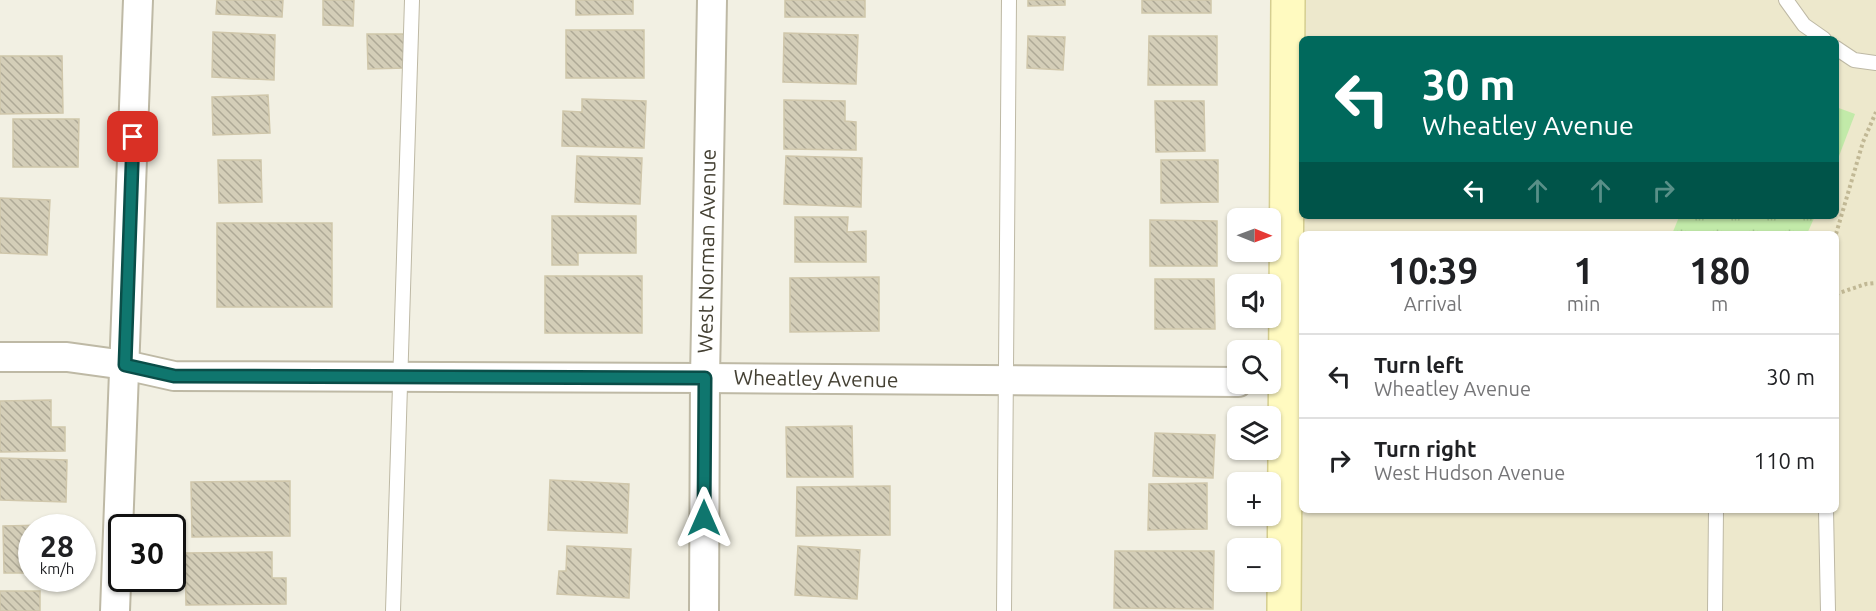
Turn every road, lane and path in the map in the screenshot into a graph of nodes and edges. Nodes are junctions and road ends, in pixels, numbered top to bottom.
1 (138, 0) edge
2 (412, 0) edge
3 (712, 0) edge
4 (1009, 0) edge
5 (1288, 0) edge
6 (1786, 0) edge
7 (1820, 36) edge
8 (1839, 50) edge
9 (1876, 63) edge
10 (1876, 112) edge
11 (1837, 231) edge
12 (1876, 283) edge
13 (1839, 293) edge
14 (1279, 340) edge
15 (0, 357) edge
16 (125, 365) junction
17 (400, 377) junction
18 (705, 378) junction
19 (1006, 381) junction
20 (1227, 382) edge
21 (1278, 394) edge
22 (1716, 513) edge
23 (1826, 513) edge
24 (115, 611) edge
25 (393, 611) edge
26 (704, 611) edge
27 (1004, 611) edge
28 (1284, 611) edge
29 (1715, 611) edge
30 (1828, 611) edge

1 - 16 street
2 - 17 lane
3 - 18 street, West Norman Avenue
4 - 19 lane
5 - 14 street
6 - 7 lane
8 - 9 lane
10 - 11 path
12 - 13 path
15 - 16 street, Wheatley Avenue
16 - 17 street, Wheatley Avenue
16 - 24 street
17 - 18 street, Wheatley Avenue
17 - 25 lane
18 - 19 street, Wheatley Avenue
18 - 26 street, West Norman Avenue
19 - 20 street, Wheatley Avenue
19 - 27 lane
21 - 28 street
22 - 29 lane
23 - 30 lane

